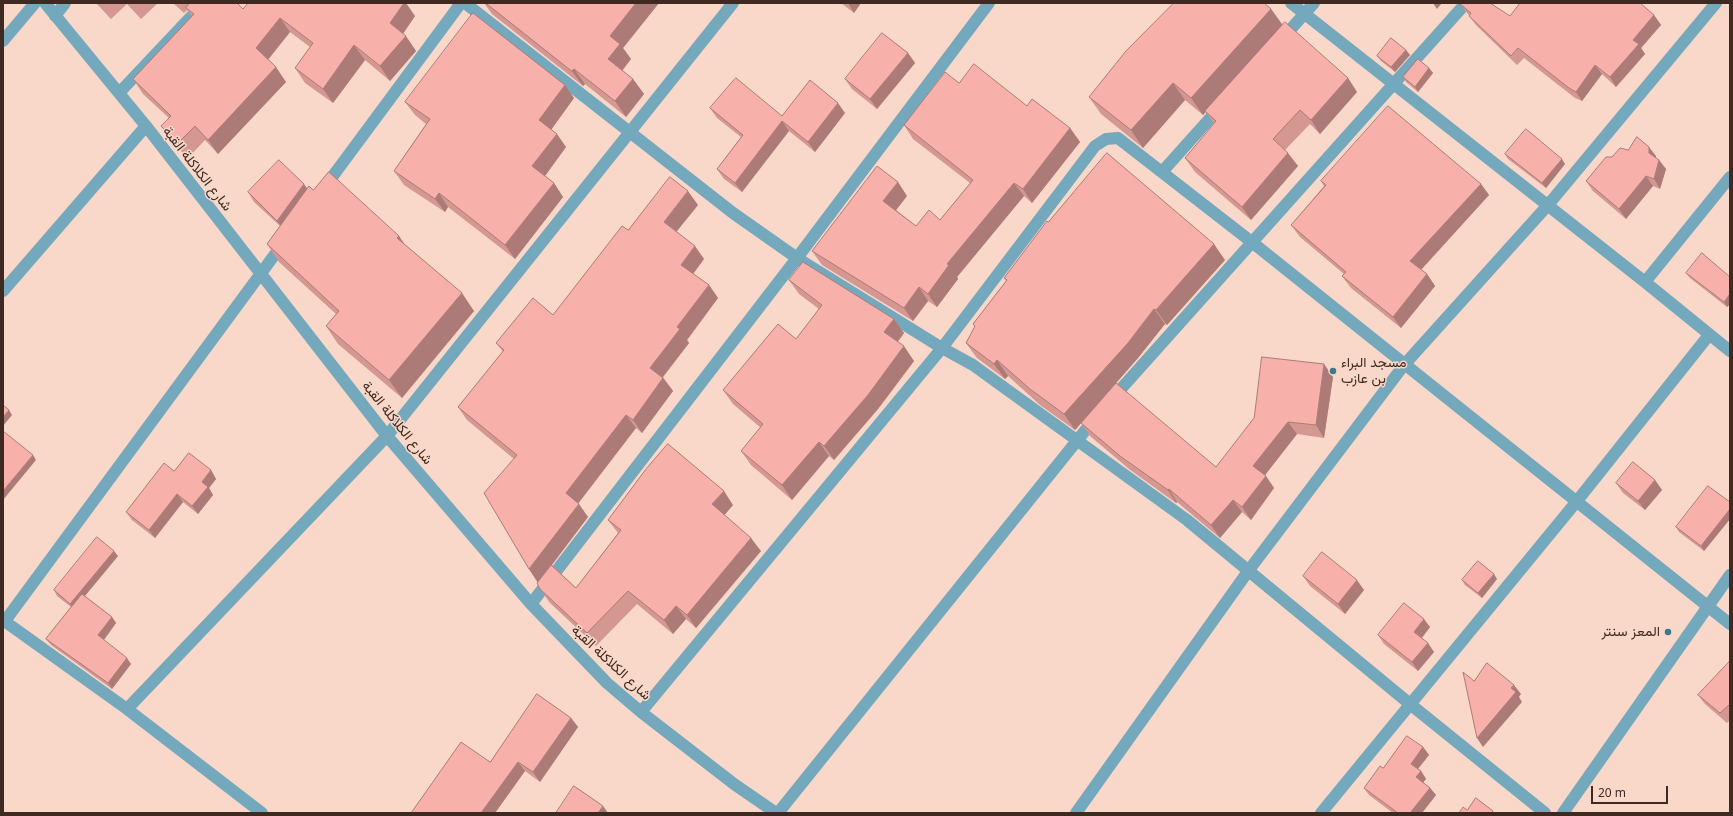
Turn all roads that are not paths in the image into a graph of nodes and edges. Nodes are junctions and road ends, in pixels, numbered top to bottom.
1 (35, 3) edge
2 (46, 3) edge
3 (65, 3) edge
4 (204, 3) edge
5 (461, 3) edge
6 (465, 3) edge
7 (732, 3) edge
8 (989, 3) edge
9 (1291, 3) edge
10 (1314, 3) edge
11 (1466, 3) edge
12 (1716, 3) edge
13 (1305, 13) junction
14 (55, 16) junction
15 (3, 41) edge
16 (1273, 49) edge
17 (1395, 83) junction
18 (119, 92) junction
19 (1231, 96) edge
20 (146, 126) junction
21 (629, 132) junction
22 (1162, 172) junction
23 (1730, 177) edge
24 (316, 199) edge
25 (1548, 205) junction
26 (293, 230) edge
27 (1253, 243) junction
28 (797, 258) junction
29 (260, 274) junction
30 (1645, 282) junction
31 (3, 291) edge
32 (1710, 335) junction
33 (942, 348) junction
34 (1730, 351) edge
35 (1404, 365) junction
36 (387, 436) junction
37 (1077, 439) junction
38 (1577, 501) junction
39 (1249, 570) junction
40 (1730, 575) edge
41 (531, 604) junction
42 (1708, 606) junction
43 (4, 621) edge
44 (1730, 624) edge
45 (1410, 704) junction
46 (127, 709) junction
47 (641, 712) junction
48 (262, 813) edge
49 (777, 813) edge
50 (1076, 813) edge
51 (1321, 813) edge
52 (1546, 813) edge
53 (1563, 813) edge

1 - 15 street
2 - 14 street, شارع الكلاكلة القبة
3 - 14 street
4 - 18 street
5 - 24 street
6 - 21 street
7 - 21 street
8 - 28 street
9 - 13 street
10 - 13 street
11 - 17 street
12 - 25 street
13 - 16 street
13 - 17 street
14 - 18 street, شارع الكلاكلة القبة
17 - 25 street
17 - 27 street
18 - 20 street, شارع الكلاكلة القبة
19 - 22 street
20 - 29 street, شارع الكلاكلة القبة
20 - 31 street
21 - 28 street
21 - 36 street
22 - 27 street
22 - 33 street
23 - 30 street
25 - 30 street
25 - 35 street
26 - 29 street
27 - 35 street
27 - 37 street
28 - 33 street
28 - 41 street
29 - 36 street, شارع الكلاكلة القبة
29 - 43 street
30 - 32 street
32 - 34 street
32 - 38 street
33 - 37 street
33 - 47 street
35 - 38 street
35 - 39 street
36 - 41 street, شارع الكلاكلة القبة
36 - 46 street
37 - 39 street
37 - 49 street
38 - 42 street
38 - 45 street
39 - 45 street
39 - 50 street
40 - 42 street
41 - 47 street, شارع الكلاكلة القبة
42 - 44 street
42 - 53 street
43 - 46 street
45 - 51 street
45 - 52 street
46 - 48 street
47 - 49 street, شارع الكلاكلة القبة

